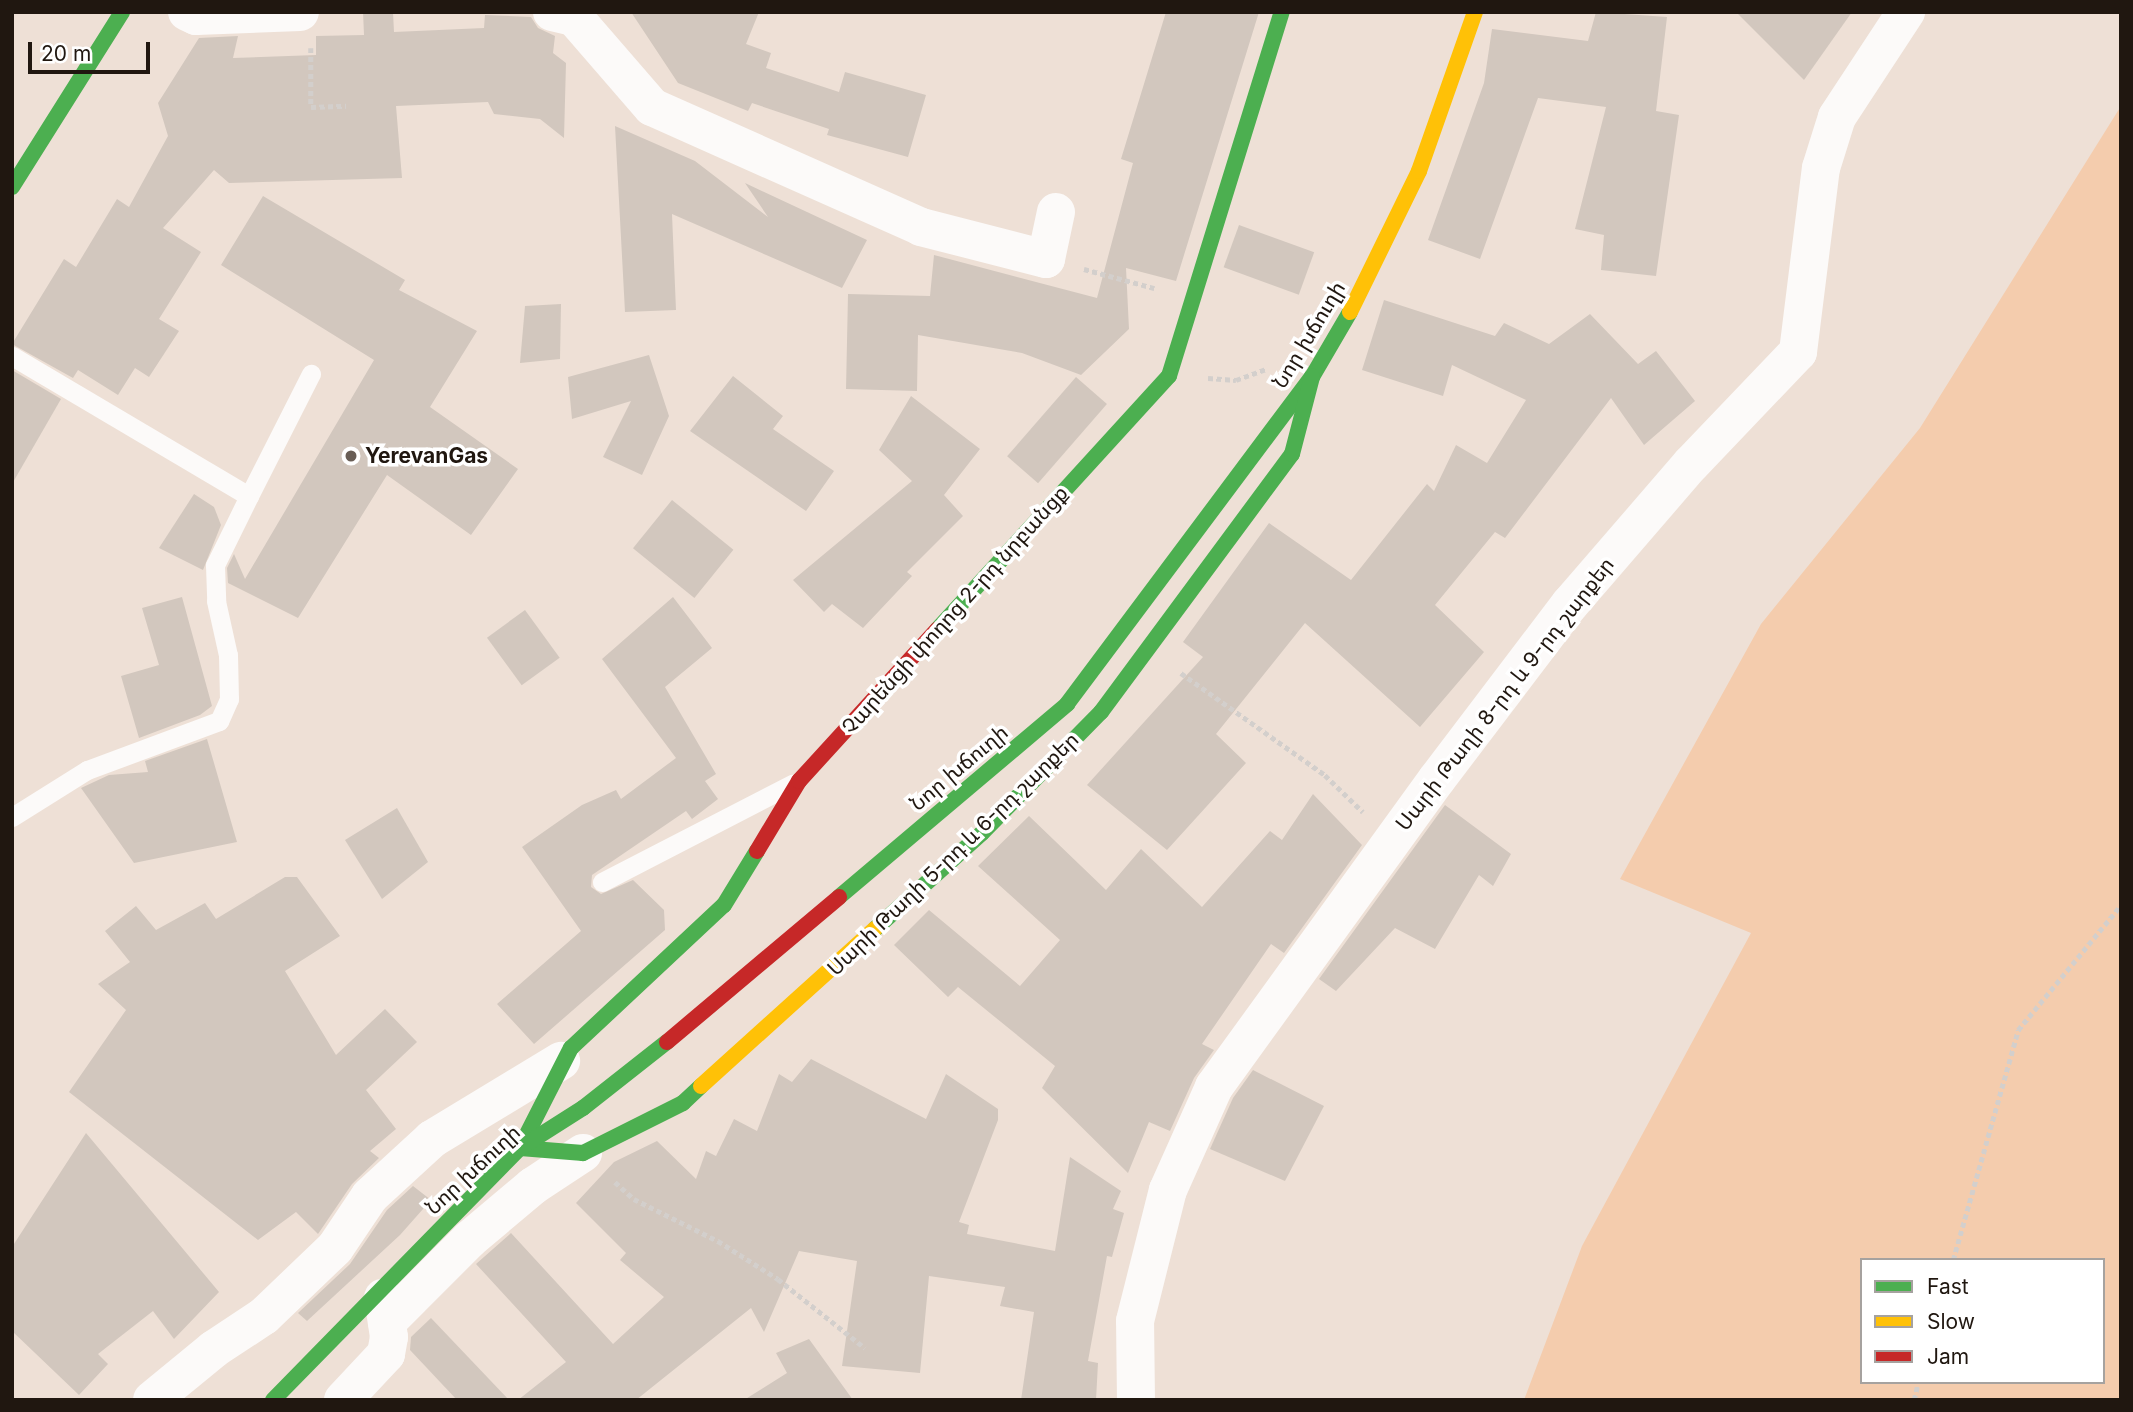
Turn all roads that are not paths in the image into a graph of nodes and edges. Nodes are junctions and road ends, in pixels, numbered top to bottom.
1 (122, 12) edge
2 (187, 12) edge
3 (300, 12) edge
4 (552, 12) edge
5 (1282, 12) edge
6 (1475, 12) edge
7 (1906, 12) edge
8 (12, 187) edge
9 (1056, 212) dead end
10 (12, 356) edge
11 (311, 374) dead end
12 (1312, 377) junction
13 (249, 496) junction
14 (799, 781) junction
15 (12, 817) edge
16 (602, 882) dead end
17 (561, 1061) junction
18 (520, 1148) junction
19 (583, 1153) junction
20 (384, 1305) junction
21 (152, 1400) edge
22 (273, 1400) edge
23 (344, 1400) edge
24 (1136, 1400) edge

1 - 8 street
2 - 3 street
4 - 9 street
5 - 14 street, Չարենցի փողոց 2-րդ նրբանցք
6 - 12 street, Նոր խճուղի
7 - 24 street, Սարի Թաղի 8-րդ և 9-րդ շարքեր
10 - 13 lane
11 - 13 lane
12 - 18 street, Նոր խճուղի
12 - 19 street, Սարի Թաղի 5-րդ և 6-րդ շարքեր
13 - 15 lane
14 - 16 lane
14 - 17 street, Չարենցի փողոց 2-րդ նրբանցք
17 - 18 street, Չարենցի փողոց 2-րդ նրբանցք
17 - 21 street
18 - 19 street
18 - 20 street, Նոր խճուղի
19 - 20 street, Սարի Թաղի 5-րդ և 6-րդ շարքեր
20 - 22 street, Նոր խճուղի
20 - 23 street

